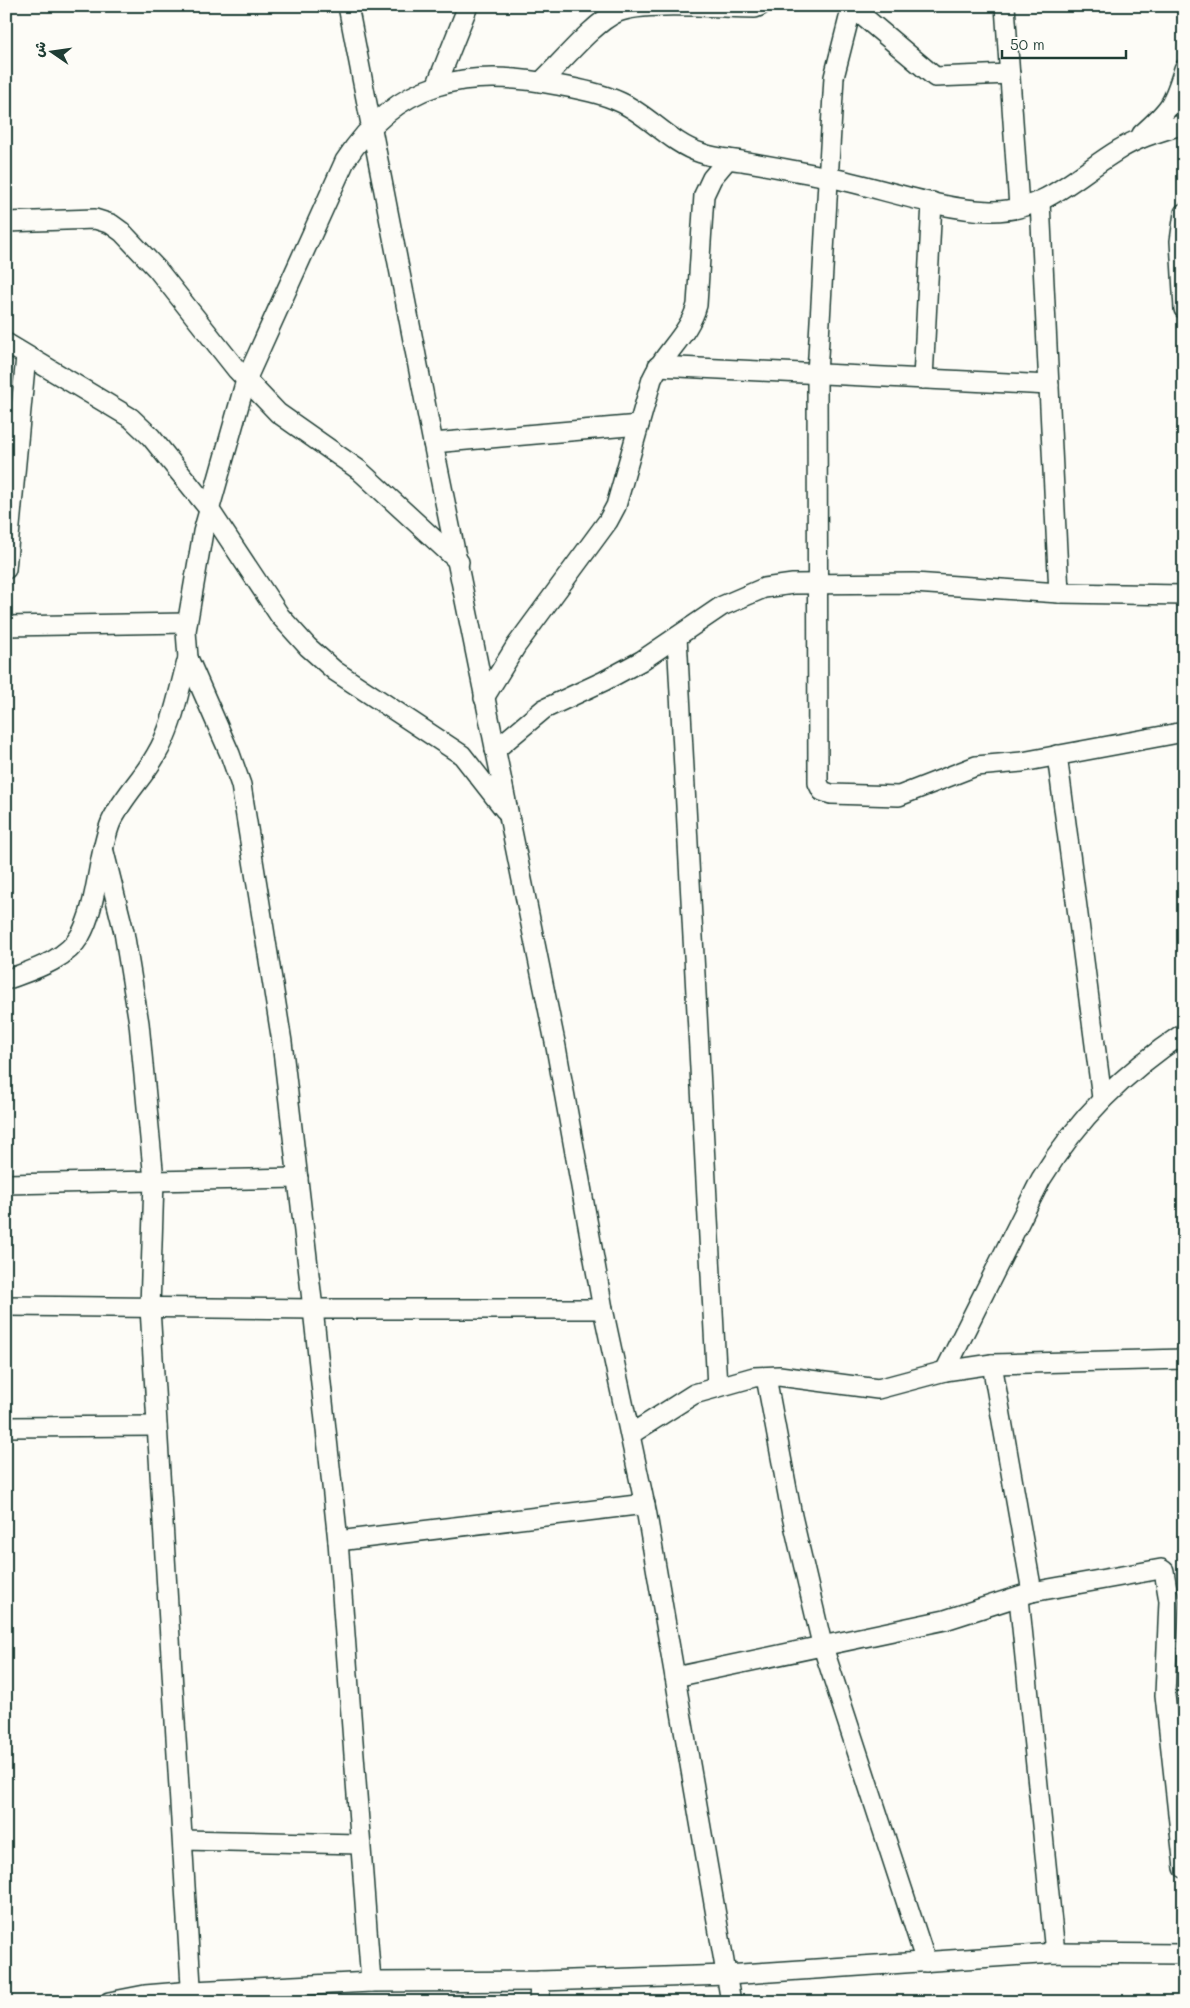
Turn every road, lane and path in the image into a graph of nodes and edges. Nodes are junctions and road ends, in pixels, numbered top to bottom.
1 (348, 6) edge
2 (468, 6) edge
3 (760, 6) edge
4 (1005, 6) edge
5 (852, 7) edge
6 (1184, 69) edge
7 (1010, 74) junction
8 (541, 82) junction
9 (437, 84) junction
10 (1184, 124) edge
11 (371, 128) junction
12 (1136, 140) junction
13 (728, 159) junction
14 (827, 177) junction
15 (932, 202) junction
16 (1040, 202) junction
17 (1020, 207) junction
18 (1184, 213) edge
19 (8, 216) edge
20 (1184, 309) edge
21 (6, 343) edge
22 (26, 356) junction
23 (658, 366) junction
24 (817, 374) junction
25 (923, 379) junction
26 (246, 380) junction
27 (1049, 385) junction
28 (638, 425) junction
29 (433, 443) junction
30 (209, 510) junction
31 (459, 562) junction
32 (6, 569) edge
33 (818, 584) junction
34 (1059, 593) junction
35 (1184, 595) edge
36 (187, 623) junction
37 (6, 626) edge
38 (677, 637) junction
39 (188, 658) junction
40 (484, 698) junction
41 (1184, 732) edge
42 (495, 750) junction
43 (1057, 756) junction
44 (508, 815) junction
45 (103, 848) junction
46 (6, 980) edge
47 (1184, 1033) edge
48 (1102, 1098) junction
49 (298, 1178) junction
50 (154, 1180) junction
51 (6, 1184) edge
52 (6, 1306) edge
53 (150, 1308) junction
54 (313, 1309) junction
55 (603, 1309) junction
56 (1184, 1359) edge
57 (992, 1364) junction
58 (944, 1371) junction
59 (766, 1377) junction
60 (717, 1387) junction
61 (157, 1426) junction
62 (6, 1427) edge
63 (631, 1434) junction
64 (645, 1504) junction
65 (338, 1541) junction
66 (1026, 1595) junction
67 (1176, 1600) edge
68 (822, 1644) junction
69 (675, 1677) junction
70 (183, 1840) junction
71 (359, 1844) junction
72 (1184, 1868) edge
73 (1055, 1953) junction
74 (1184, 1954) edge
75 (926, 1962) junction
76 (728, 1975) junction
77 (540, 1981) junction
78 (371, 1982) junction
79 (258, 1995) edge
80 (192, 1996) edge
81 (109, 2002) edge
82 (540, 2002) edge
83 (731, 2002) edge

1 - 11 street
2 - 9 street
3 - 8 street
4 - 7 street
5 - 7 street
5 - 14 street
6 - 12 street
7 - 17 street
8 - 9 street
8 - 13 street
9 - 11 street
10 - 12 street
11 - 26 street
11 - 29 street
12 - 16 street
13 - 14 street
13 - 23 street
14 - 15 street
14 - 24 street
15 - 17 street
15 - 25 street
16 - 17 street
16 - 27 street
18 - 20 street
19 - 26 street
21 - 22 street
22 - 30 street
22 - 32 street
23 - 24 street
23 - 28 street
24 - 25 street
24 - 33 street
25 - 27 street
26 - 30 street
26 - 31 street
27 - 34 street
28 - 29 street
28 - 40 street
29 - 31 street
30 - 36 street
30 - 44 street
31 - 40 street
33 - 34 street
33 - 38 street
33 - 43 street
34 - 35 street
36 - 37 street
36 - 39 street
38 - 42 street
38 - 60 street
39 - 45 street
39 - 49 street
40 - 42 street
41 - 43 street
42 - 44 street
43 - 48 street
44 - 55 street
45 - 46 street
45 - 50 street
47 - 48 street
48 - 58 street
49 - 50 street
49 - 54 street
50 - 51 street
50 - 53 street
52 - 53 street
53 - 54 street
53 - 61 street
54 - 55 street
54 - 65 street
55 - 63 street
56 - 57 street
57 - 58 street
57 - 66 street
58 - 59 street
59 - 60 street
59 - 68 street
60 - 63 street
61 - 62 street
61 - 70 street
63 - 64 street
64 - 65 street
64 - 69 street
65 - 71 street
66 - 67 street
66 - 68 street
66 - 73 street
67 - 72 street
68 - 69 street
68 - 75 street
69 - 76 street
70 - 71 street
70 - 80 street
71 - 78 street
73 - 74 street
73 - 75 street
75 - 76 street
76 - 77 street
76 - 83 street
77 - 78 street
77 - 82 street
78 - 79 street
79 - 80 street
80 - 81 street

